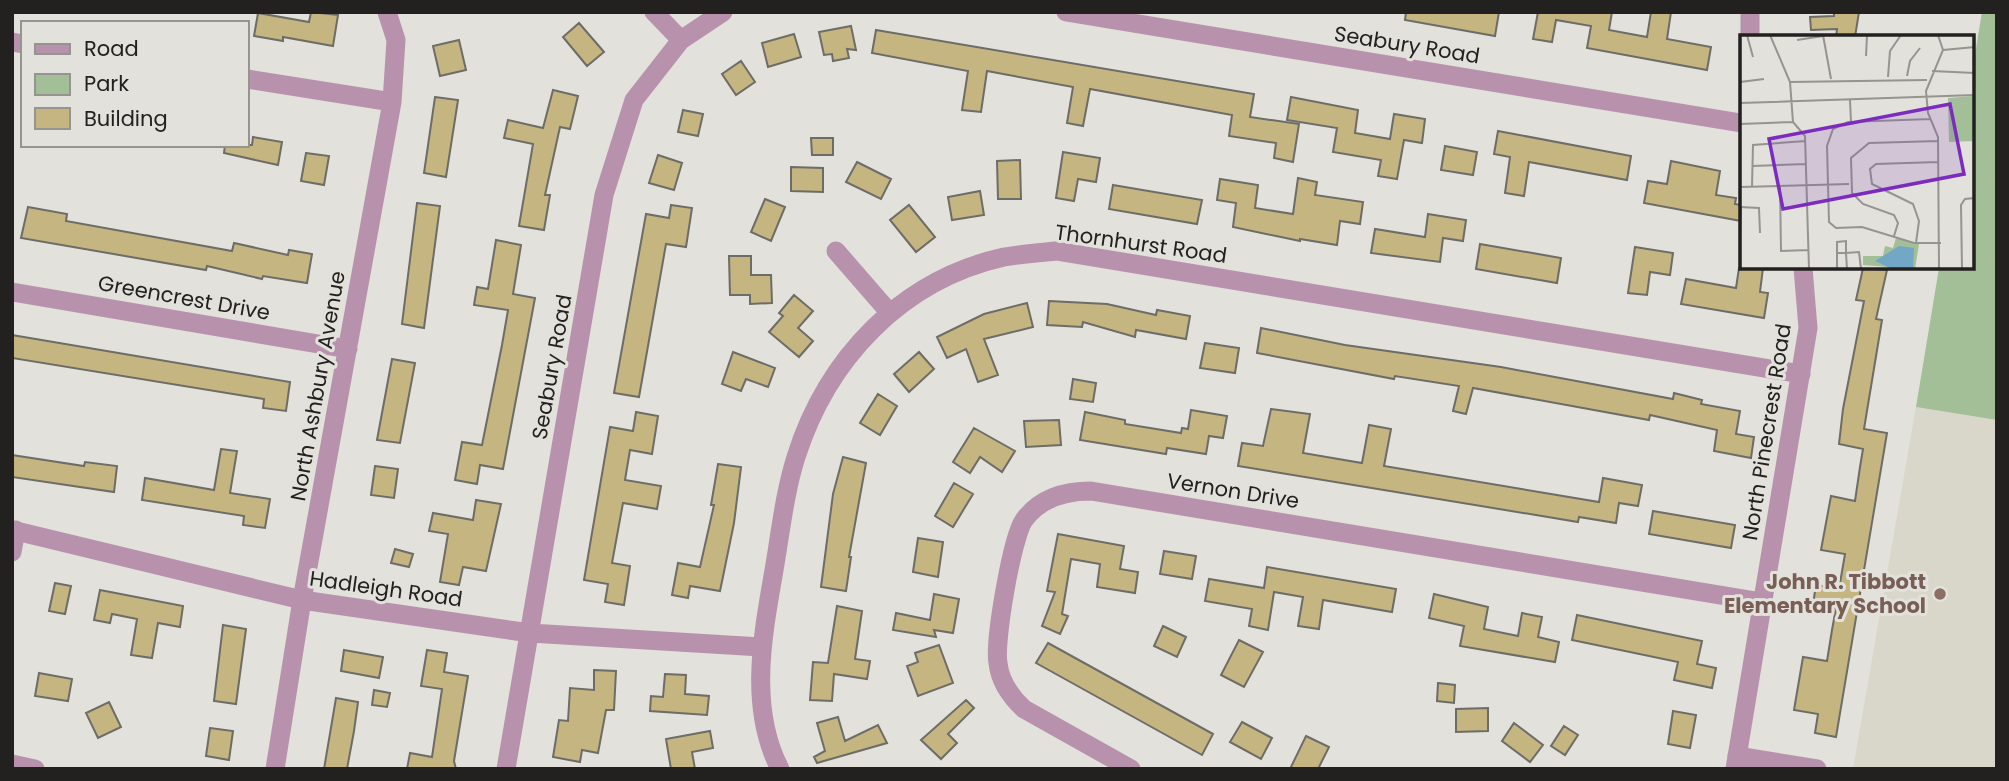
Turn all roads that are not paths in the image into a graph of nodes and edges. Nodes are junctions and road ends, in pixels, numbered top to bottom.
1 (387, 12) edge
2 (654, 12) edge
3 (723, 12) edge
4 (1066, 12) edge
5 (1750, 12) edge
6 (1750, 35) edge
7 (681, 40) junction
8 (248, 79) edge
9 (392, 102) junction
10 (1740, 123) edge
11 (836, 251) dead end
12 (1803, 270) edge
13 (12, 292) edge
14 (889, 312) junction
15 (348, 349) junction
16 (1801, 374) junction
17 (14, 530) edge
18 (12, 552) edge
19 (302, 600) junction
20 (1762, 602) junction
21 (530, 633) junction
22 (761, 647) junction
23 (1736, 762) edge
24 (12, 764) edge
25 (35, 769) edge
26 (275, 769) edge
27 (506, 769) edge
28 (780, 769) edge
29 (1131, 769) edge
30 (1817, 769) edge

1 - 9 street, North Ashbury Avenue
2 - 7 street
3 - 7 street, Seabury Road
4 - 10 street, Seabury Road
5 - 6 street
7 - 21 street, Seabury Road
8 - 9 street
9 - 15 street, North Ashbury Avenue
11 - 14 street
12 - 16 street, North Pinecrest Road
13 - 15 street, Greencrest Drive
14 - 16 street, Thornhurst Road
14 - 22 street, Thornhurst Road
15 - 19 street, North Ashbury Avenue
16 - 20 street, North Pinecrest Road
17 - 18 street
17 - 19 street, Hadleigh Road
19 - 21 street, Hadleigh Road
19 - 26 street, North Ashbury Avenue
20 - 23 street, North Pinecrest Road
20 - 29 street, Vernon Drive
21 - 22 street, Hadleigh Road
21 - 27 street, Seabury Road
22 - 28 street, Thornhurst Road
23 - 30 street
24 - 25 street

